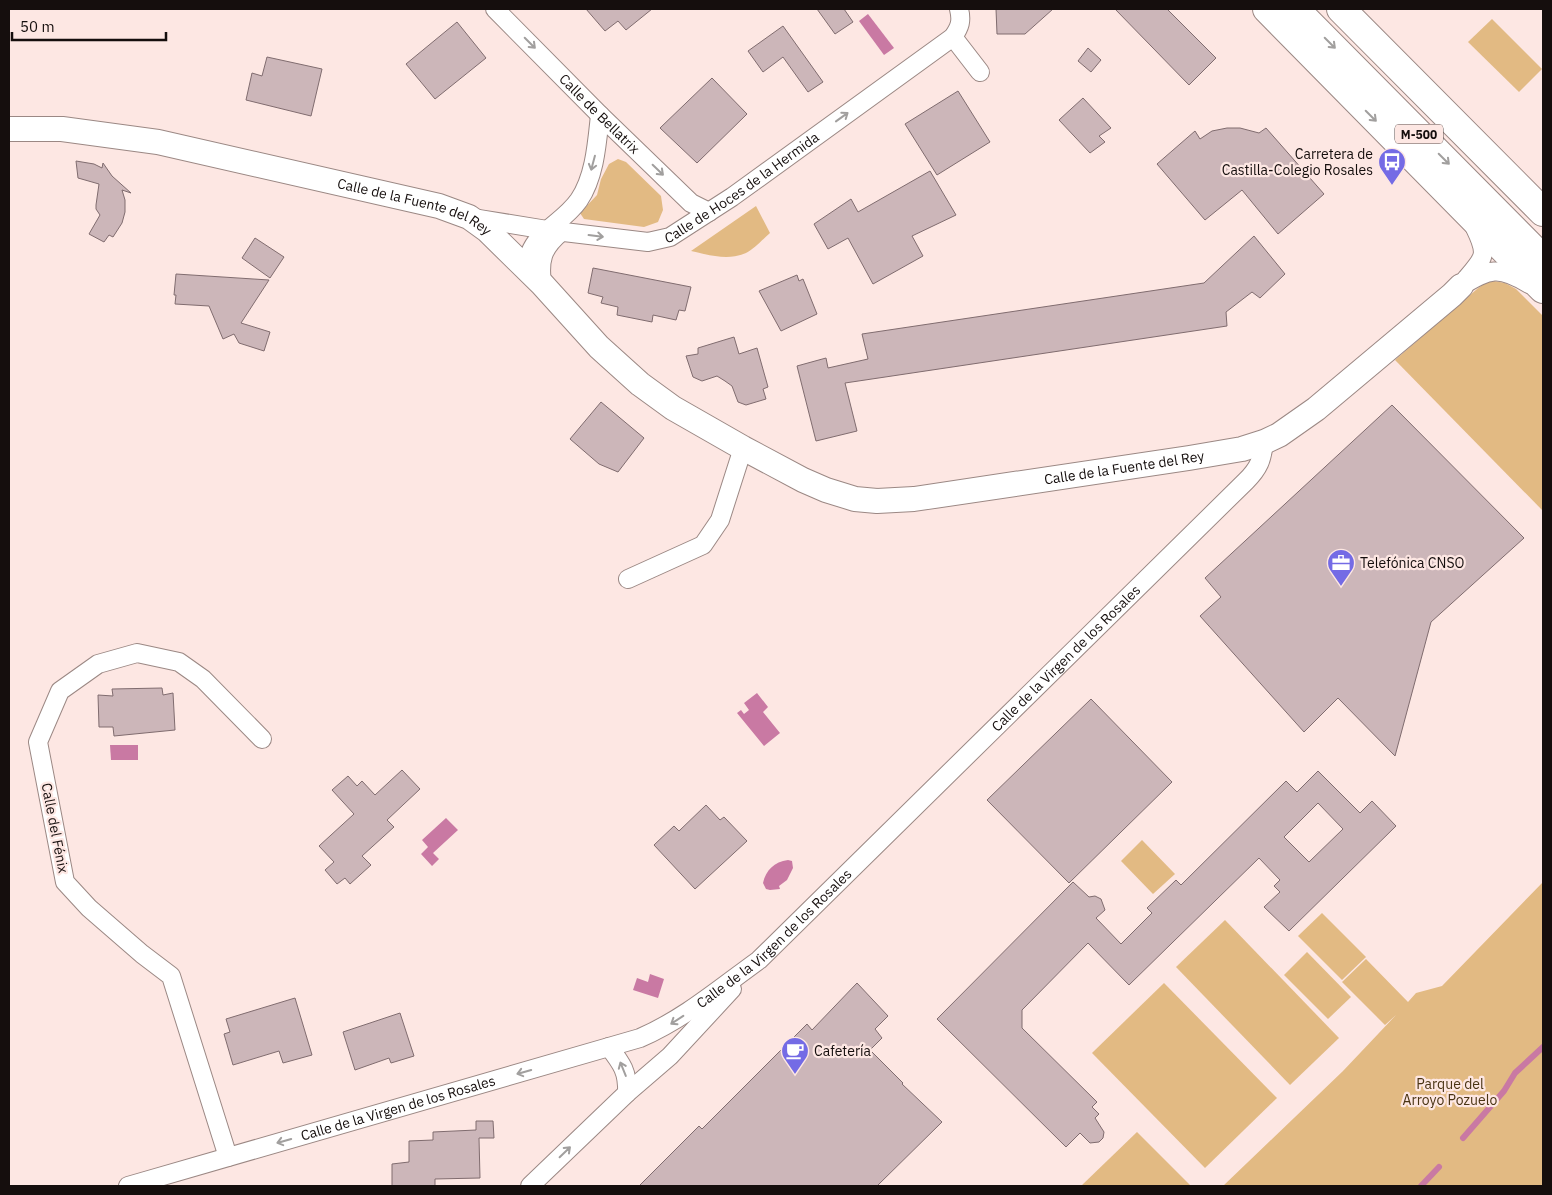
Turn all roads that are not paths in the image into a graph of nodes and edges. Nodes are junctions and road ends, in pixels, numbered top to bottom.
1 (495, 9) edge
2 (958, 9) edge
3 (1267, 9) edge
4 (1295, 9) edge
5 (1341, 9) edge
6 (1350, 9) edge
7 (953, 38) junction
8 (980, 72) dead end
9 (600, 115) junction
10 (9, 129) edge
11 (1543, 187) edge
12 (709, 212) junction
13 (1543, 212) edge
14 (1470, 216) junction
15 (469, 218) junction
16 (555, 231) junction
17 (1543, 259) edge
18 (526, 268) junction
19 (542, 284) junction
20 (1461, 286) junction
21 (1543, 291) edge
22 (1264, 442) junction
23 (743, 448) junction
24 (628, 579) dead end
25 (262, 739) dead end
26 (759, 960) junction
27 (609, 1048) junction
28 (627, 1093) junction
29 (228, 1157) junction
30 (128, 1186) edge
31 (530, 1186) edge

1 -> 9 street, Calle de Bellatrix
2 - 7 street
3 -> 14 highway, M-500
4 -> 17 highway, M-500
5 - 13 highway, M-500
6 - 11 highway
7 - 8 street
12 -> 7 street, Calle de Hoces de la Hermida
9 -> 12 street, Calle de Bellatrix
9 -> 16 street
10 - 15 street, Calle de la Fuente del Rey
16 -> 12 street, Calle de Hoces de la Hermida
14 - 20 street, Calle de la Fuente del Rey
14 - 21 highway, M-500
15 - 16 street, Calle de Hoces de la Hermida
15 - 18 street, Calle de la Fuente del Rey
16 - 18 street
16 - 19 street
18 - 19 street, Calle de la Fuente del Rey
19 - 23 street, Calle de la Fuente del Rey
20 - 21 street, Calle de la Fuente del Rey
20 - 22 street, Calle de la Fuente del Rey
22 - 23 street, Calle de la Fuente del Rey
22 - 26 street, Calle de la Virgen de los Rosales
23 - 24 street
25 - 29 street, Calle del Fénix
26 -> 27 street, Calle de la Virgen de los Rosales
26 - 28 street
28 -> 27 street
27 -> 29 street, Calle de la Virgen de los Rosales
31 -> 28 street
29 - 30 street, Calle de la Virgen de los Rosales

